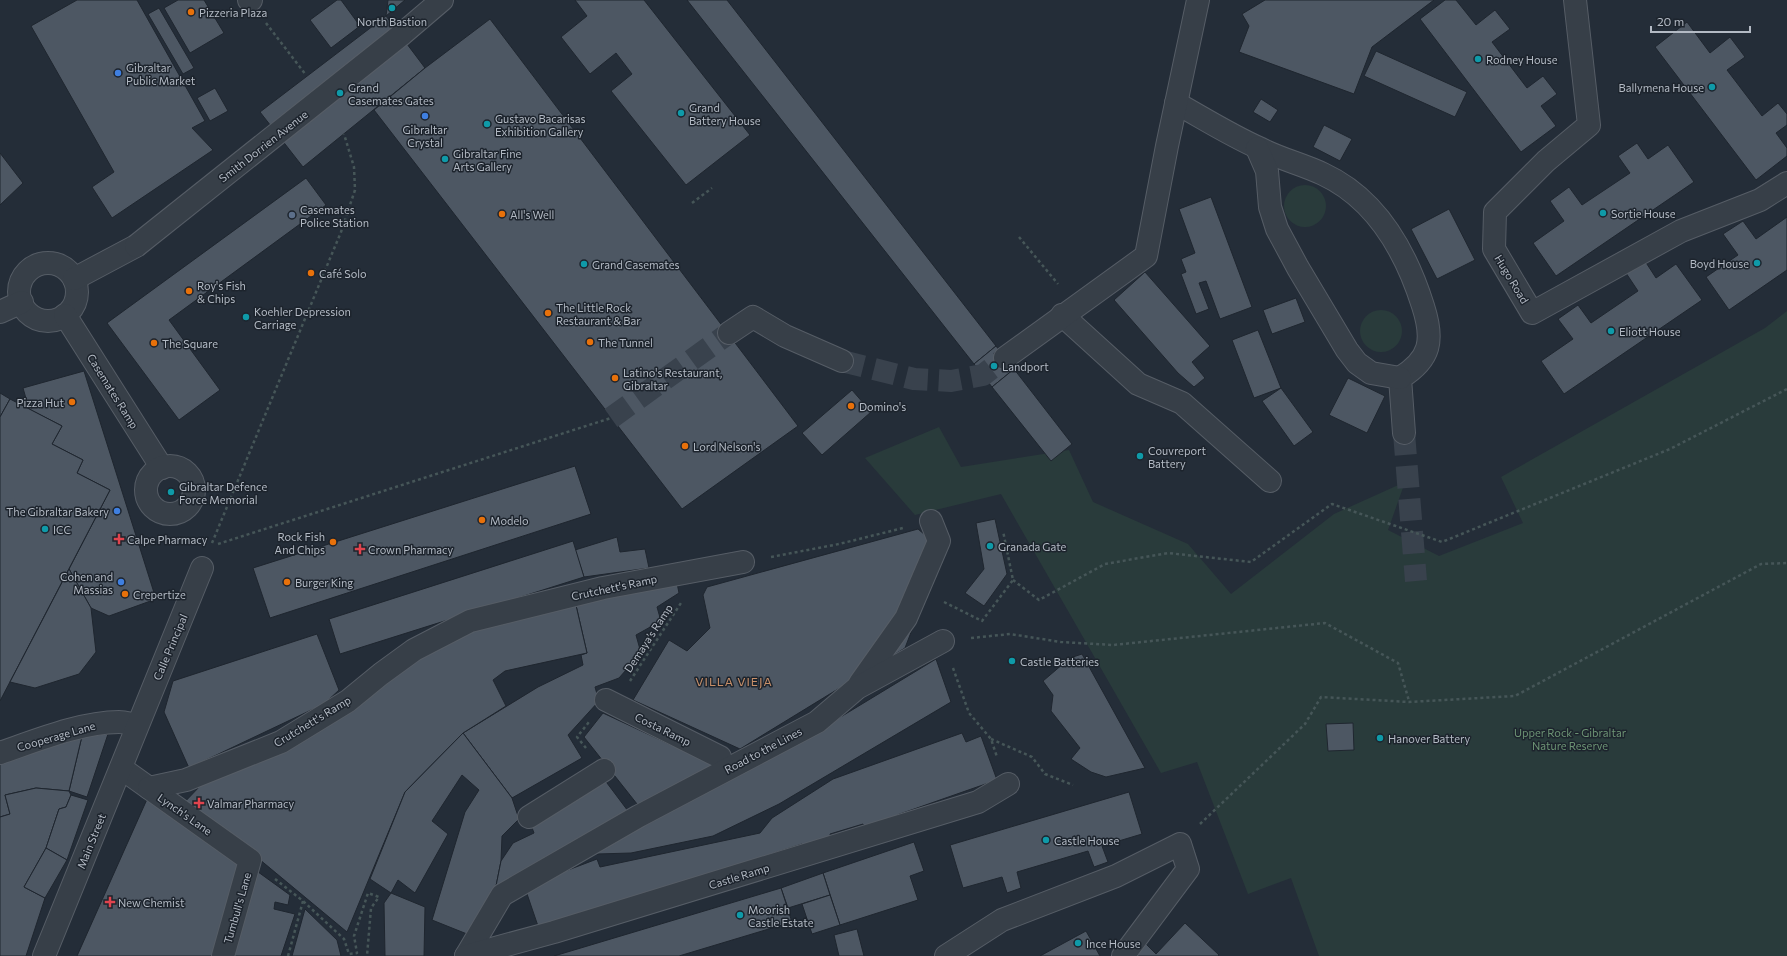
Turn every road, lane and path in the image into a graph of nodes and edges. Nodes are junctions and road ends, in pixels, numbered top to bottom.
1 (250, 0) edge
2 (442, 0) edge
3 (1198, 0) edge
4 (1575, 0) edge
5 (307, 77) dead end
6 (1176, 103) junction
7 (344, 134) dead end
8 (1257, 148) junction
9 (1325, 175) junction
10 (1787, 183) edge
11 (712, 188) dead end
12 (1269, 194) junction
13 (692, 203) dead end
14 (1019, 237) dead end
15 (74, 279) junction
16 (22, 302) junction
17 (1069, 310) junction
18 (0, 312) edge
19 (65, 315) junction
20 (729, 333) tunnel mouth
21 (1005, 358) tunnel mouth
22 (842, 361) tunnel mouth
23 (1400, 378) junction
24 (1787, 389) edge
25 (611, 418) tunnel mouth
26 (1404, 433) tunnel mouth
27 (162, 468) dead end
28 (1270, 480) dead end
29 (931, 522) joint
30 (1003, 531) dead end
31 (743, 562) joint
32 (1787, 563) edge
33 (202, 568) dead end
34 (1013, 580) junction
35 (684, 598) dead end
36 (942, 600) dead end
37 (943, 641) junction
38 (857, 688) junction
39 (606, 700) junction
40 (1409, 702) junction
41 (137, 725) junction
42 (991, 739) junction
43 (0, 753) edge
44 (720, 757) dead end
45 (120, 768) junction
46 (604, 770) joint
47 (1008, 784) joint
48 (1073, 785) dead end
49 (149, 788) junction
50 (529, 817) dead end
51 (1180, 844) junction
52 (250, 860) junction
53 (303, 901) junction
54 (44, 956) edge
55 (223, 956) edge
56 (288, 956) edge
57 (367, 956) edge
58 (466, 956) edge
59 (946, 956) edge
60 (1123, 956) edge

1 - 5 path
2 - 15 street, Smith Dorrien Avenue, bridge
3 - 6 street
4 - 10 street, Hugo Road
6 - 8 street
6 - 17 street
7 - 25 path
8 - 9 street
8 - 12 street
9 - 12 street
9 - 23 street
11 - 13 path
12 - 23 street
14 - 17 path
15 - 16 street
15 - 19 street
16 - 18 street
16 - 19 street
17 - 21 street
17 - 28 street
19 - 27 street, Casemates Ramp
20 - 22 street
23 - 26 street
24 - 34 path
29 - 31 path
29 - 38 street
30 - 34 path
31 - 49 street, Crutchett's Ramp
32 - 40 path
33 - 41 street, Calle Principal
34 - 36 path
35 - 39 path, Demaya’s Ramp
37 - 38 street, Road to the Lines
37 - 40 path
37 - 42 path
38 - 58 street, Road to the Lines
39 - 44 street, Costa Ramp
39 - 46 path, Demaya’s Ramp
40 - 51 path
41 - 43 street, Cooperage Lane
41 - 45 street, Main Street
42 - 47 path
42 - 48 path
45 - 49 street, Lynch's Lane
45 - 54 street, Main Street
46 - 50 street
47 - 58 street, Castle Ramp
49 - 52 street, Lynch's Lane
51 - 59 street
51 - 60 street
52 - 53 path
52 - 55 street, Tumbull's Lane
53 - 56 path
53 - 57 path

